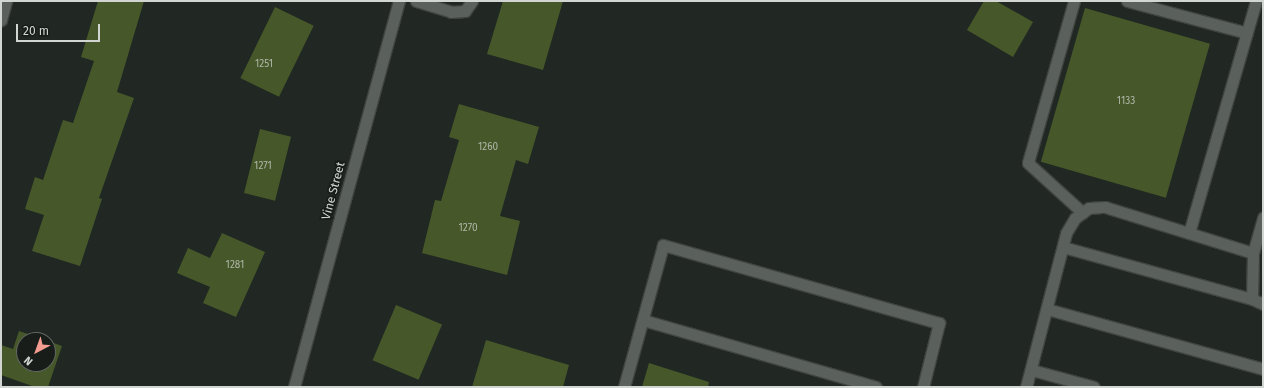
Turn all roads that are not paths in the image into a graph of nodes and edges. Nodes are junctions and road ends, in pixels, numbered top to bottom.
1 (6, 1) edge
2 (399, 1) edge
3 (416, 1) edge
4 (472, 1) edge
5 (1074, 1) edge
6 (1127, 1) edge
7 (1256, 1) edge
8 (1, 20) edge
9 (1247, 33) junction
10 (1083, 213) junction
11 (1263, 217) edge
12 (1189, 233) junction
13 (1062, 248) junction
14 (1253, 253) junction
15 (1252, 299) junction
16 (1263, 304) edge
17 (1047, 309) junction
18 (643, 320) junction
19 (1263, 369) edge
20 (1032, 370) junction
21 (294, 387) edge
22 (624, 387) edge
23 (876, 387) edge
24 (923, 387) edge
25 (1026, 387) edge
26 (1094, 387) edge

1 - 8 street
2 - 21 street, Vine Street
3 - 4 street
5 - 10 street
6 - 9 street
7 - 9 street
9 - 12 street
10 - 12 street
10 - 13 street
11 - 14 street
12 - 14 street
13 - 15 street
13 - 17 street
14 - 15 street
15 - 16 street
17 - 19 street
17 - 20 street
18 - 22 street
18 - 23 street
18 - 24 street
20 - 25 street
20 - 26 street

